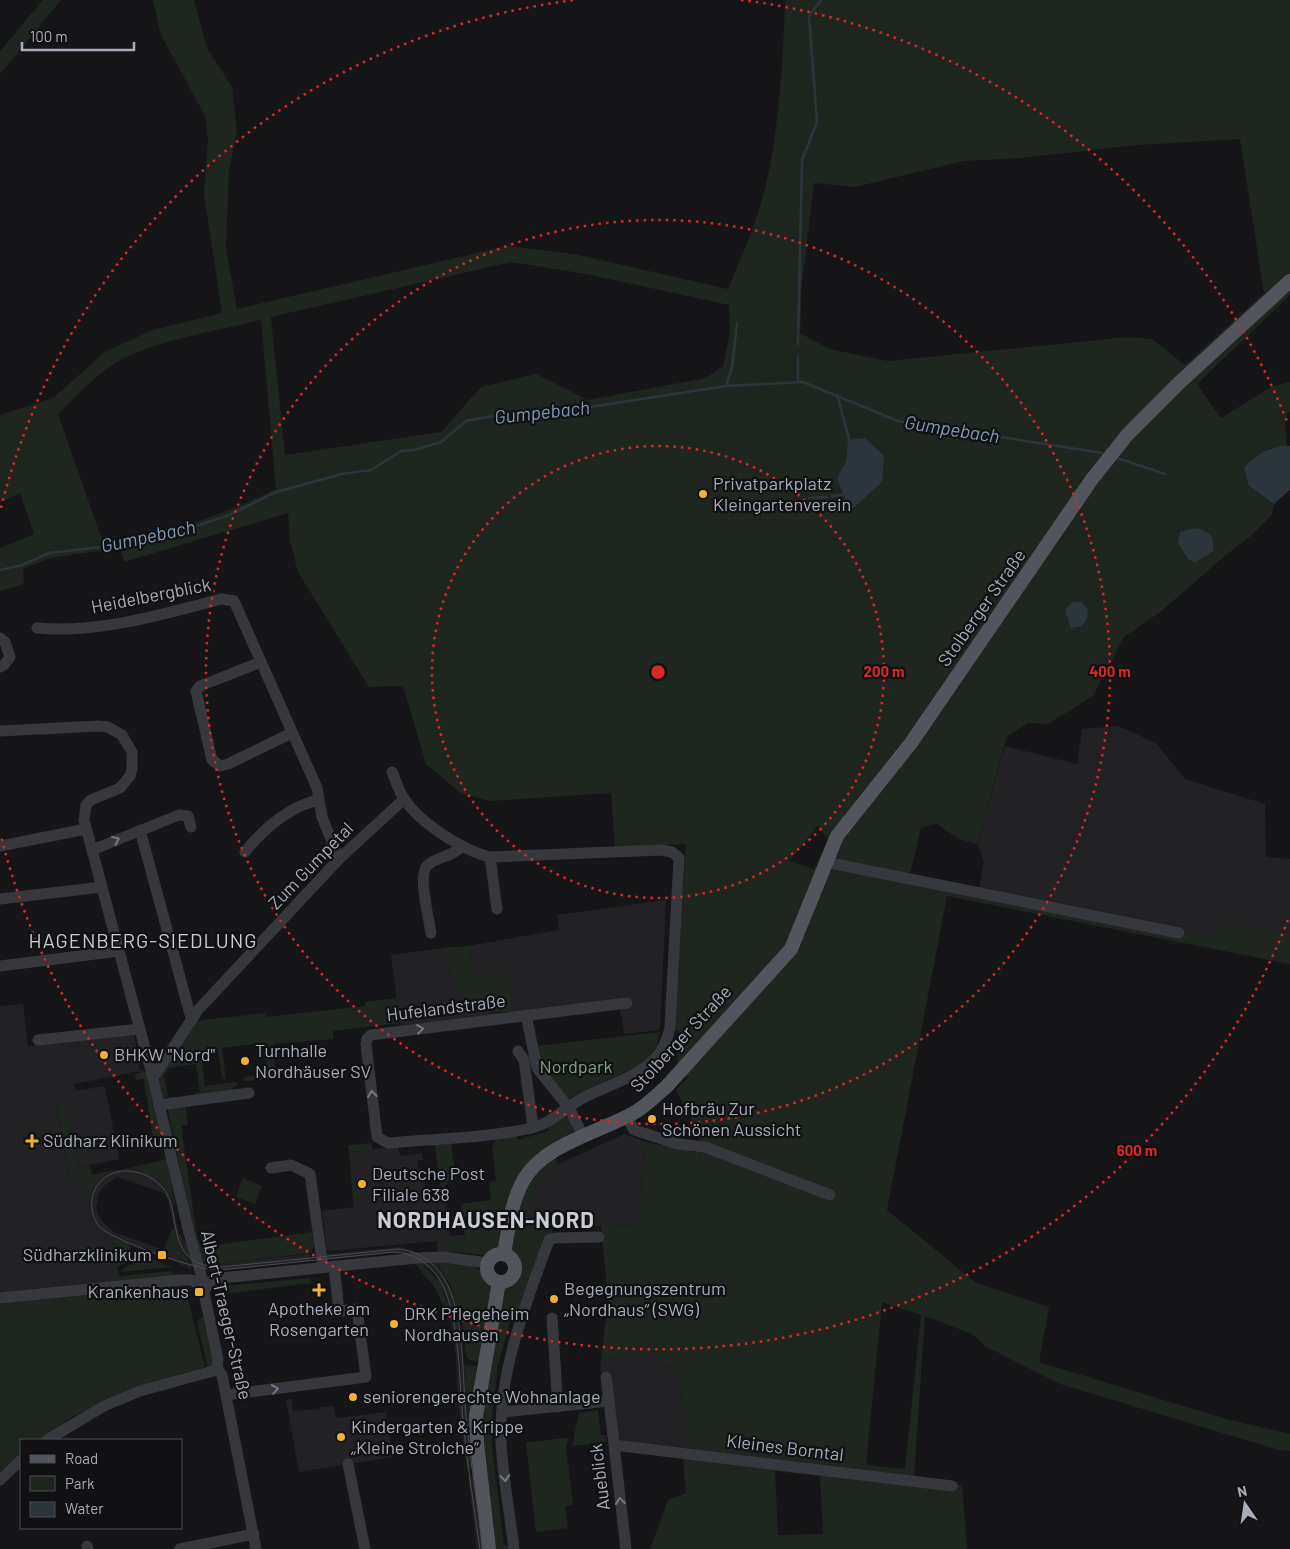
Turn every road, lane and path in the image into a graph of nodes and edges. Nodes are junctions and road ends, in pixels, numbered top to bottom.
1 (1290, 281) edge
2 (37, 628) dead end
3 (0, 638) edge
4 (262, 662) junction
5 (0, 667) edge
6 (0, 731) edge
7 (292, 732) junction
8 (392, 772) dead end
9 (404, 799) junction
10 (318, 800) junction
11 (191, 827) dead end
12 (86, 829) junction
13 (140, 830) junction
14 (0, 846) edge
15 (461, 847) junction
16 (92, 850) junction
17 (245, 852) dead end
18 (490, 858) junction
19 (340, 859) junction
20 (825, 862) junction
21 (102, 887) junction
22 (0, 899) edge
23 (497, 909) dead end
24 (431, 932) dead end
25 (1179, 934) dead end
26 (119, 951) junction
27 (0, 966) edge
28 (627, 1003) dead end
29 (526, 1015) junction
30 (191, 1018) junction
31 (140, 1029) junction
32 (38, 1040) dead end
33 (518, 1051) dead end
34 (153, 1078) junction
35 (249, 1093) dead end
36 (159, 1105) junction
37 (568, 1108) junction
38 (626, 1116) junction
39 (533, 1127) junction
40 (584, 1137) junction
41 (271, 1168) dead end
42 (830, 1195) dead end
43 (599, 1237) dead end
44 (504, 1254) junction
45 (488, 1263) junction
46 (329, 1267) junction
47 (499, 1282) junction
48 (205, 1288) junction
49 (0, 1298) edge
50 (552, 1318) dead end
51 (217, 1368) junction
52 (606, 1377) dead end
53 (226, 1395) junction
54 (609, 1401) junction
55 (558, 1406) junction
56 (502, 1412) junction
57 (48, 1439) edge
58 (614, 1445) junction
59 (20, 1461) edge
60 (348, 1464) dead end
61 (0, 1480) edge
62 (952, 1486) dead end
63 (254, 1534) junction
64 (180, 1549) edge
65 (256, 1549) edge
66 (365, 1549) edge
67 (489, 1549) edge
68 (514, 1549) edge
69 (626, 1549) edge

1 - 20 main road, Stolberger Straße
2 - 4 street, Heidelbergblick
3 - 5 street
4 - 7 street, Heidelbergblick
4 - 7 street
6 - 12 street, Albert-Traeger-Straße
7 - 10 street, Heidelbergblick
8 - 9 street
9 - 15 street
9 - 19 street, Zum Gumpetal
10 - 17 street
10 - 19 street, Heidelbergblick
11 - 13 street
12 - 14 street
12 - 16 street, Albert-Traeger-Straße
16 -> 13 street
13 - 30 street
15 - 18 street
15 - 24 street
16 - 21 street, Albert-Traeger-Straße
18 - 23 street
18 - 37 street
19 - 30 street, Zum Gumpetal
20 - 25 street
20 - 38 main road, Stolberger Straße
21 - 22 street
21 - 26 street, Albert-Traeger-Straße
26 - 27 street
26 - 31 street, Albert-Traeger-Straße
28 - 29 street, Hufelandstraße
29 - 37 street, Hufelandstraße
39 -> 29 street, Hufelandstraße
30 - 34 street, Zum Gumpetal
31 - 32 street
31 - 34 street, Albert-Traeger-Straße
33 - 39 street
34 - 36 street, Albert-Traeger-Straße
35 - 36 street
36 - 48 street, Albert-Traeger-Straße
37 - 39 street
37 - 40 street, Hufelandstraße
38 - 40 main road, Stolberger Straße
38 - 42 street
40 - 44 main road, Stolberger Straße
41 - 46 street
43 - 56 street
44 - 45 main road
44 - 47 main road
45 - 46 street
45 - 47 main road
46 - 48 street
53 -> 46 street
47 - 67 main road
48 - 49 street
48 - 51 street, Albert-Traeger-Straße
50 - 55 street
51 - 53 street, Albert-Traeger-Straße
51 - 57 street
52 - 54 street, Aueblick
53 - 63 street, Albert-Traeger-Straße
54 - 55 street
54 - 58 street, Aueblick
55 - 56 street
56 -> 68 street
58 - 62 street, Kleines Borntal
69 -> 58 street, Aueblick
59 - 61 street
60 - 66 street
63 - 64 street
63 - 65 street, Albert-Traeger-Straße

